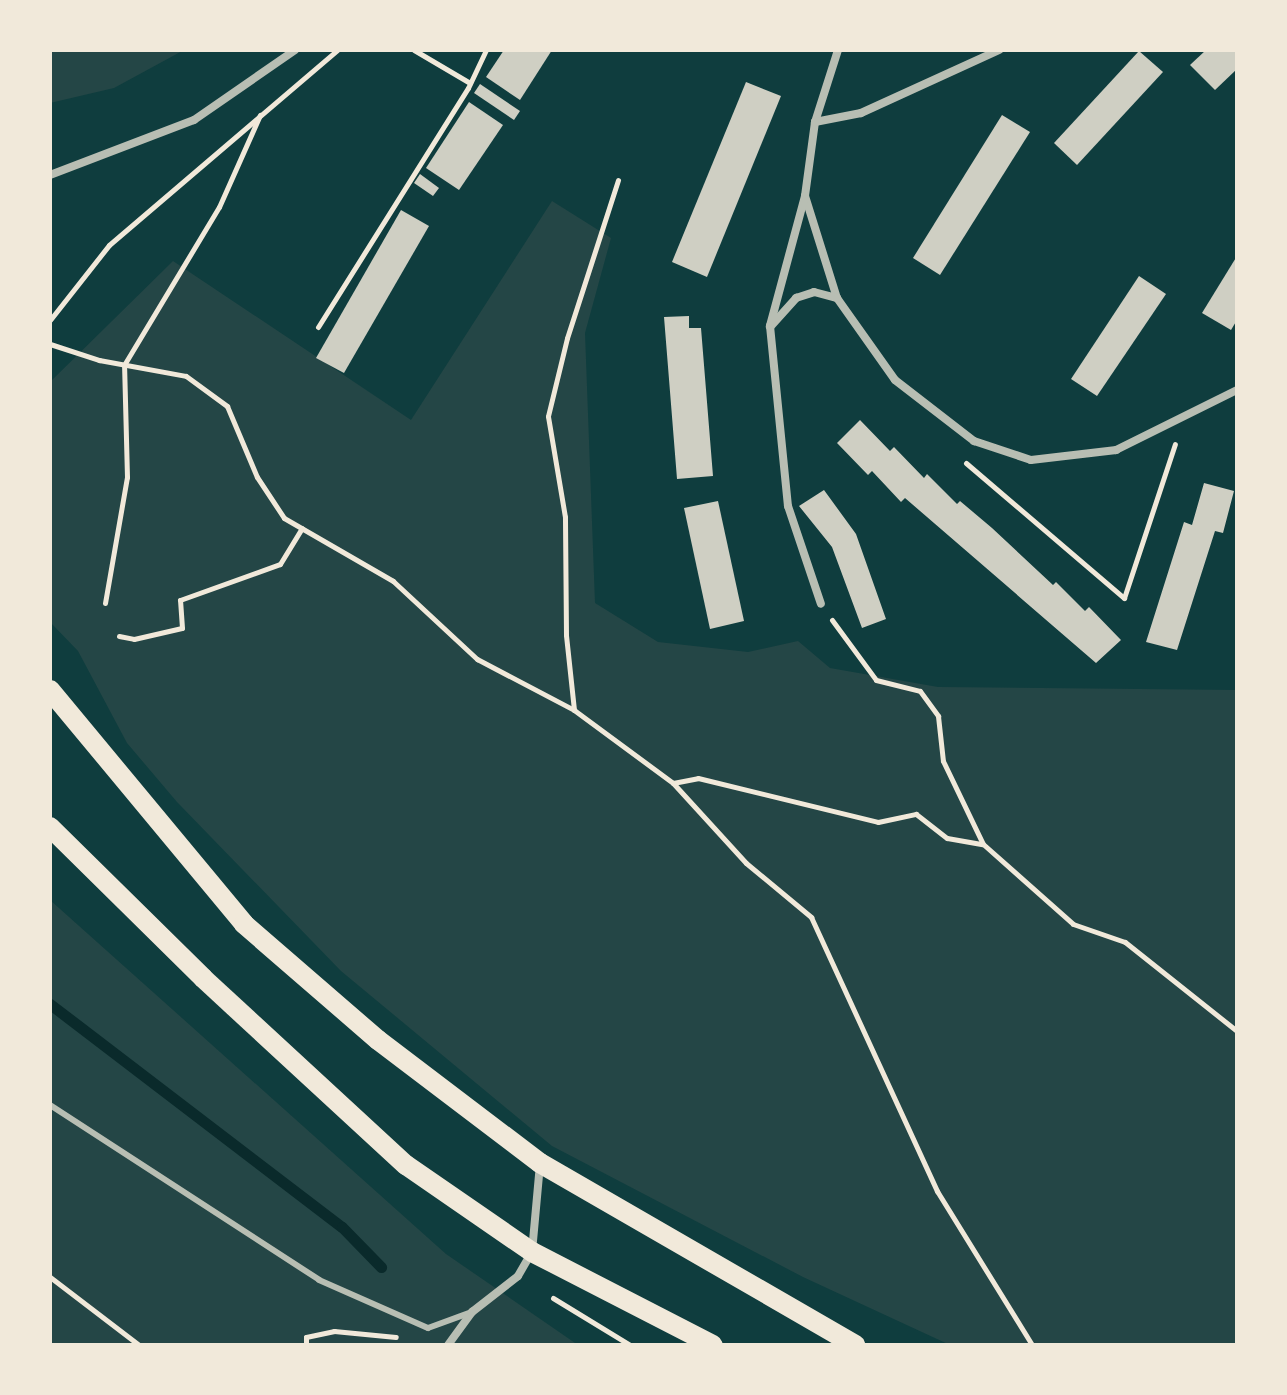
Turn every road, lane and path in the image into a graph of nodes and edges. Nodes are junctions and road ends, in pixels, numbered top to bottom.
1 (295, 50) edge
2 (337, 50) edge
3 (414, 50) edge
4 (486, 50) edge
5 (838, 50) edge
6 (999, 50) edge
7 (470, 83) junction
8 (260, 115) junction
9 (815, 122) junction
10 (50, 175) edge
11 (618, 180) dead end
12 (805, 196) junction
13 (837, 298) junction
14 (50, 320) edge
15 (770, 326) junction
16 (318, 327) dead end
17 (50, 344) edge
18 (124, 365) junction
19 (1237, 390) edge
20 (1184, 417) junction
21 (945, 419) junction
22 (302, 528) junction
23 (105, 603) dead end
24 (821, 604) joint
25 (119, 636) dead end
26 (50, 690) edge
27 (574, 710) junction
28 (673, 783) junction
29 (50, 827) edge
30 (983, 844) junction
31 (1237, 1031) edge
32 (50, 1105) edge
33 (540, 1163) junction
34 (532, 1252) junction
35 (50, 1277) edge
36 (472, 1312) junction
37 (593, 1322) dead end
38 (428, 1328) junction
39 (139, 1345) edge
40 (306, 1345) edge
41 (448, 1345) edge
42 (630, 1345) edge
43 (713, 1345) edge
44 (855, 1345) edge
45 (1032, 1345) edge

1 - 10 street
2 - 8 path
3 - 7 path
4 - 7 path
5 - 9 street
6 - 9 street
7 - 16 path
8 - 14 path
8 - 18 path
9 - 12 street
11 - 27 path
12 - 13 street
12 - 15 street
13 - 15 street
13 - 21 street
15 - 24 street
17 - 18 path
18 - 22 path
18 - 23 path
19 - 20 street
20 - 21 street
20 - 21 path
22 - 25 path
22 - 27 path
24 - 30 path
26 - 33 main road
27 - 28 path
28 - 30 path
28 - 45 path
29 - 34 main road
30 - 31 path
32 - 38 lane
33 - 34 street
33 - 44 main road
34 - 36 street
34 - 43 main road
35 - 39 path
36 - 38 lane
36 - 41 street
37 - 42 path
38 - 40 path

